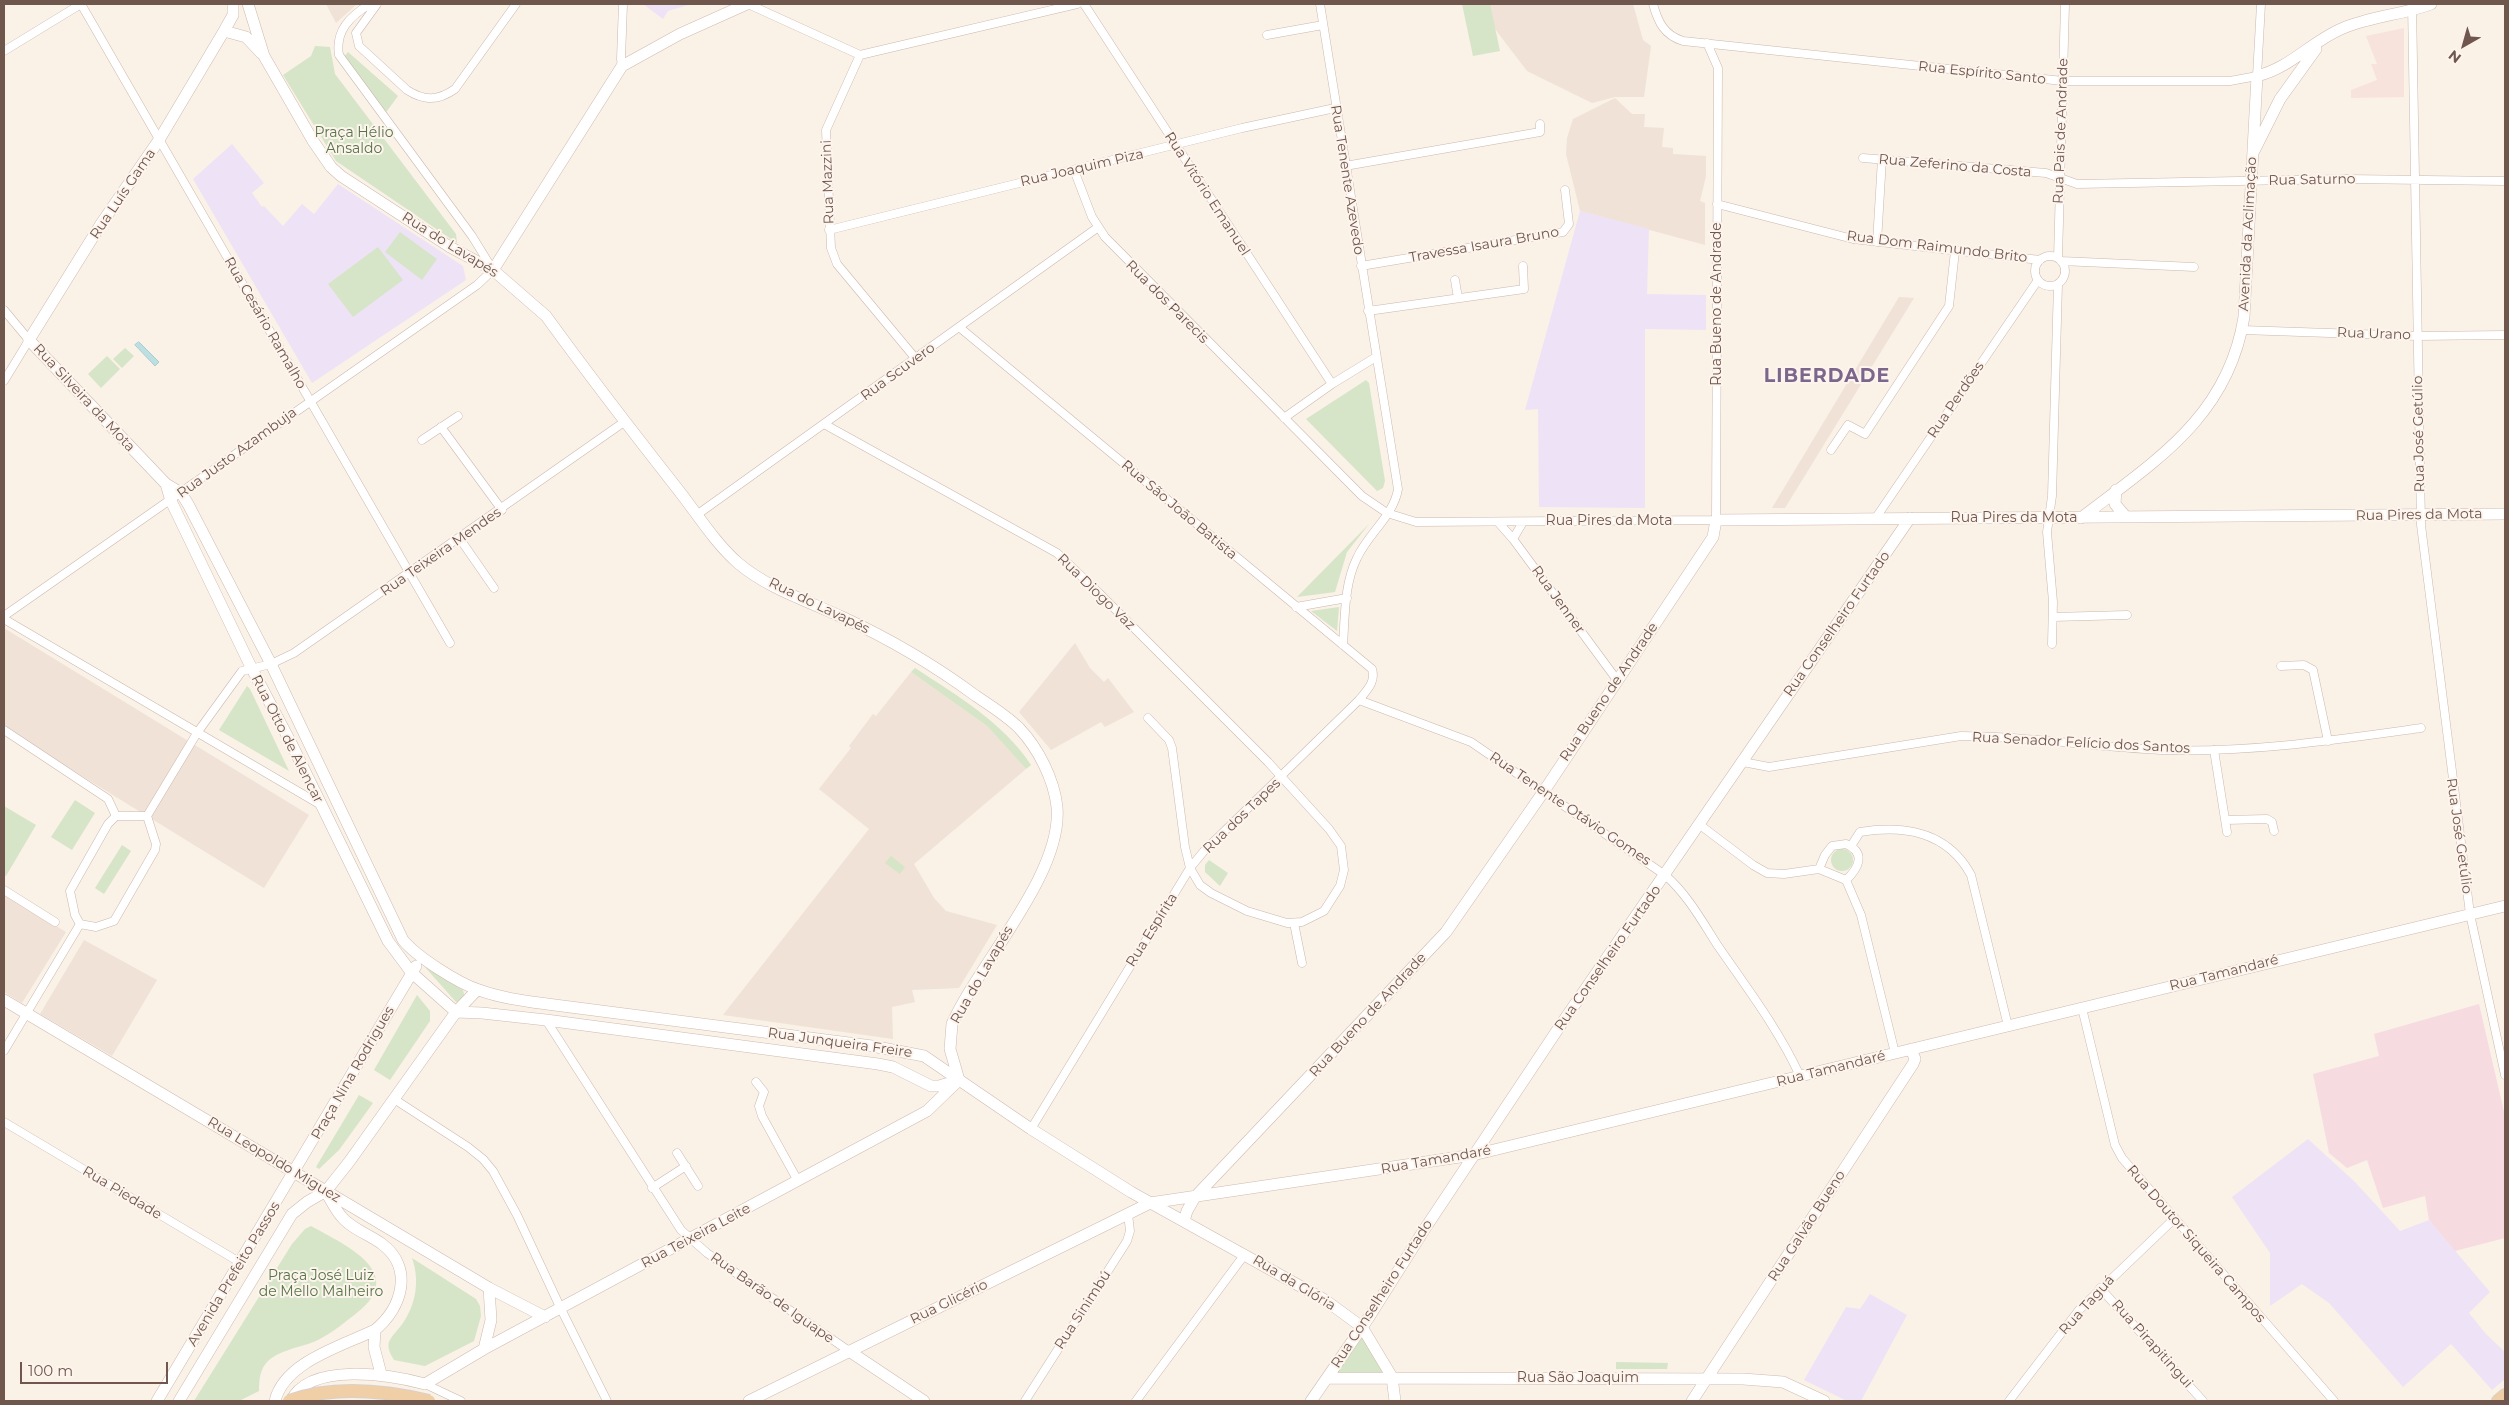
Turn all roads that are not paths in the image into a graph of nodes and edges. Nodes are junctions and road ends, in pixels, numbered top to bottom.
1 (81, 4) edge
2 (233, 4) edge
3 (248, 4) edge
4 (370, 4) edge
5 (378, 4) edge
6 (516, 4) edge
7 (623, 4) edge
8 (747, 4) edge
9 (1077, 4) edge
10 (1084, 4) edge
11 (1320, 4) edge
12 (1653, 4) edge
13 (2065, 4) edge
14 (2261, 4) edge
15 (2431, 4) edge
16 (2412, 7) edge
17 (1323, 26) junction
18 (224, 31) junction
19 (1268, 35) dead end
20 (2327, 36) junction
21 (1707, 43) junction
22 (4, 51) edge
23 (264, 56) junction
24 (860, 56) junction
25 (622, 66) junction
26 (2257, 76) junction
27 (2063, 81) junction
28 (1335, 108) junction
29 (1540, 124) dead end
30 (159, 140) junction
31 (1175, 146) junction
32 (2252, 157) junction
33 (1863, 158) dead end
34 (1882, 159) junction
35 (1345, 166) junction
36 (1074, 170) junction
37 (2060, 177) junction
38 (2415, 179) junction
39 (2250, 181) junction
40 (2505, 181) edge
41 (1564, 190) dead end
42 (1717, 204) junction
43 (1097, 228) junction
44 (829, 230) junction
45 (1878, 242) junction
46 (1955, 251) junction
47 (2060, 259) junction
48 (2040, 260) junction
49 (1361, 266) junction
50 (1523, 266) dead end
51 (2194, 267) dead end
52 (493, 270) junction
53 (1455, 280) dead end
54 (2038, 280) junction
55 (2058, 284) junction
56 (1458, 298) junction
57 (4, 310) edge
58 (1368, 311) junction
59 (959, 327) junction
60 (2242, 330) junction
61 (2505, 335) edge
62 (2417, 336) junction
63 (29, 340) junction
64 (1376, 357) junction
65 (916, 359) junction
66 (4, 381) edge
67 (1332, 384) junction
68 (310, 401) junction
69 (458, 416) dead end
70 (1284, 418) junction
71 (624, 422) junction
72 (824, 424) junction
73 (441, 427) junction
74 (422, 440) dead end
75 (1831, 450) dead end
76 (166, 484) junction
77 (2116, 490) junction
78 (181, 494) junction
79 (171, 501) junction
80 (502, 510) junction
81 (1388, 513) junction
82 (698, 514) junction
83 (2505, 514) edge
84 (2420, 515) junction
85 (2126, 517) junction
86 (1910, 518) junction
87 (2048, 518) junction
88 (2081, 518) junction
89 (1875, 519) junction
90 (1716, 520) junction
91 (1498, 522) junction
92 (1523, 522) junction
93 (460, 539) junction
94 (1514, 539) junction
95 (410, 574) junction
96 (494, 588) dead end
97 (1347, 598) junction
98 (1296, 607) junction
99 (2127, 616) dead end
100 (4, 617) edge
101 (2053, 617) junction
102 (450, 643) dead end
103 (2052, 644) dead end
104 (1343, 645) junction
105 (271, 664) junction
106 (2281, 666) dead end
107 (251, 667) junction
108 (1617, 680) junction
109 (1359, 700) junction
110 (1148, 718) dead end
111 (2421, 728) dead end
112 (4, 730) edge
113 (198, 733) junction
114 (2328, 741) junction
115 (2214, 750) junction
116 (1743, 762) junction
117 (1282, 776) junction
118 (1544, 791) junction
119 (321, 805) junction
120 (116, 816) junction
121 (147, 816) junction
122 (2226, 820) junction
123 (1700, 825) junction
124 (2274, 831) dead end
125 (2227, 832) dead end
126 (1851, 846) junction
127 (1190, 868) junction
128 (1819, 870) junction
129 (1665, 875) junction
130 (1846, 880) junction
131 (4, 890) edge
132 (2505, 906) edge
133 (2470, 914) junction
134 (56, 922) dead end
135 (1294, 923) junction
136 (80, 924) junction
137 (421, 958) junction
138 (1302, 963) dead end
139 (412, 972) junction
140 (477, 990) junction
141 (4, 1000) edge
142 (2082, 1008) junction
143 (456, 1012) junction
144 (27, 1014) junction
145 (546, 1020) junction
146 (2008, 1026) junction
147 (769, 1033) junction
148 (2502, 1045) edge
149 (767, 1049) junction
150 (1911, 1049) junction
151 (4, 1051) edge
152 (1895, 1053) junction
153 (2505, 1075) edge
154 (1800, 1076) junction
155 (960, 1080) junction
156 (756, 1082) dead end
157 (394, 1099) junction
158 (4, 1122) edge
159 (1031, 1129) junction
160 (677, 1153) dead end
161 (1473, 1155) junction
162 (686, 1166) junction
163 (294, 1173) junction
164 (798, 1181) junction
165 (698, 1186) dead end
166 (652, 1188) junction
167 (326, 1191) junction
168 (1131, 1192) junction
169 (1195, 1197) junction
170 (1150, 1203) junction
171 (1130, 1213) junction
172 (2174, 1219) junction
173 (1184, 1221) junction
174 (401, 1236) junction
175 (690, 1239) junction
176 (391, 1251) junction
177 (1245, 1254) junction
178 (241, 1263) junction
179 (489, 1288) junction
180 (2100, 1288) junction
181 (1375, 1308) junction
182 (561, 1309) junction
183 (1340, 1310) junction
184 (546, 1317) junction
185 (1362, 1327) junction
186 (375, 1330) junction
187 (484, 1349) junction
188 (849, 1351) junction
189 (381, 1374) junction
190 (1392, 1377) junction
191 (1327, 1378) junction
192 (1707, 1379) junction
193 (425, 1384) junction
194 (2505, 1395) edge
195 (157, 1401) edge
196 (179, 1401) edge
197 (276, 1401) edge
198 (290, 1401) edge
199 (428, 1401) edge
200 (461, 1401) edge
201 (607, 1401) edge
202 (748, 1401) edge
203 (924, 1401) edge
204 (1024, 1401) edge
205 (1136, 1401) edge
206 (1311, 1401) edge
207 (1395, 1401) edge
208 (1692, 1401) edge
209 (1824, 1401) edge
210 (2009, 1401) edge
211 (2203, 1401) edge
212 (2334, 1401) edge
213 (2498, 1401) edge

1 - 22 street
1 - 30 street, Rua Cesário Ramalho
2 - 18 street, Rua Luís Gama
3 - 23 street, Rua do Lavapés
4 - 52 street
5 - 6 street
7 - 25 street
8 - 24 street
8 - 25 street
9 - 24 street
10 - 31 street, Rua Vitório Emanuel
11 - 17 street, Rua Tenente Azevedo
12 - 21 street, Rua Espírito Santo
13 - 27 street, Rua Pais de Andrade
14 - 26 street
15 - 16 street
16 - 20 street
16 - 38 street, Rua José Getúlio
17 - 19 street
17 - 28 street, Rua Tenente Azevedo
18 - 23 street
18 - 30 street, Rua Luís Gama
20 - 26 street
20 - 32 street
21 - 27 street, Rua Espírito Santo
21 - 42 street, Rua Bueno de Andrade
23 - 52 street, Rua do Lavapés
24 - 44 street, Rua Mazzini
25 - 52 street
26 - 27 street, Rua Espírito Santo
26 - 32 street, Avenida da Aclimação
27 - 37 street, Rua Pais de Andrade
28 - 31 street, Rua Joaquim Piza
28 - 35 street, Rua Tenente Azevedo
29 - 35 street
30 - 63 street, Rua Luís Gama
30 - 68 street, Rua Cesário Ramalho
31 - 36 street, Rua Joaquim Piza
31 - 67 street, Rua Vitório Emanuel
32 - 39 street, Avenida da Aclimação
33 - 34 street, Rua Zeferino da Costa
34 - 37 street, Rua Zeferino da Costa
34 - 45 street
35 - 49 street, Rua Tenente Azevedo
36 - 43 street, Rua dos Parecis
36 - 44 street, Rua Joaquim Piza
37 - 39 street, Rua Saturno
37 - 47 street, Rua Pais de Andrade
38 - 39 street, Rua Saturno
38 - 40 street, Rua Saturno
38 - 62 street, Rua José Getúlio
39 - 60 street, Avenida da Aclimação
41 - 49 street, Travessa Isaura Bruno
42 - 45 street, Rua Dom Raimundo Brito
42 - 90 street, Rua Bueno de Andrade
43 - 59 street, Rua Scuvero
43 - 70 street, Rua dos Parecis
44 - 65 street, Rua Mazzini
45 - 46 street, Rua Dom Raimundo Brito
46 - 48 street, Rua Dom Raimundo Brito
46 - 75 street
47 - 48 street
47 - 51 street
47 - 55 street
48 - 54 street
49 - 58 street, Rua Tenente Azevedo
50 - 56 street
52 - 68 street, Rua Justo Azambuja
52 - 71 street, Rua do Lavapés
53 - 56 street
54 - 55 street
54 - 89 street, Rua Perdões
55 - 87 street
56 - 58 street
57 - 63 street, Rua Silveira da Mota
58 - 64 street, Rua Tenente Azevedo
59 - 65 street, Rua Scuvero
59 - 98 street, Rua São João Batista
60 - 62 street, Rua Urano
60 - 77 street, Avenida da Aclimação
61 - 62 street, Rua Urano
62 - 84 street, Rua José Getúlio
63 - 66 street, Rua Luís Gama
63 - 76 street, Rua Silveira da Mota
64 - 67 street
64 - 81 street, Rua Tenente Azevedo
65 - 72 street, Rua Scuvero
67 - 70 street
68 - 78 street, Rua Justo Azambuja
68 - 95 street, Rua Cesário Ramalho
69 - 73 street
70 - 81 street, Rua dos Parecis
71 - 80 street, Rua Teixeira Mendes
71 - 82 street, Rua do Lavapés
72 - 82 street, Rua Scuvero
72 - 117 street, Rua Diogo Vaz
73 - 74 street
73 - 80 street
76 - 78 street, Rua Silveira da Mota
76 - 79 street, Rua Silveira da Mota
77 - 85 street
77 - 88 street, Avenida da Aclimação
78 - 79 street, Rua Justo Azambuja
78 - 105 street, Rua Otto de Alencar
79 - 100 street, Rua Justo Azambuja
79 - 107 street, Rua Otto de Alencar
80 - 93 street, Rua Teixeira Mendes
81 - 91 street, Rua Pires da Mota
81 - 97 street, Rua Tenente Azevedo
82 - 155 street, Rua do Lavapés
83 - 84 street, Rua Pires da Mota
84 - 85 street, Rua Pires da Mota
84 - 133 street, Rua José Getúlio
85 - 88 street, Rua Pires da Mota
86 - 87 street, Rua Pires da Mota
86 - 89 street, Rua Pires da Mota
86 - 116 street, Rua Conselheiro Furtado
87 - 88 street, Rua Pires da Mota
87 - 101 street
89 - 90 street, Rua Pires da Mota
90 - 92 street, Rua Pires da Mota
90 - 108 street, Rua Bueno de Andrade
91 - 92 street, Rua Pires da Mota
91 - 94 street, Rua Jenner
92 - 94 street
93 - 95 street, Rua Teixeira Mendes
93 - 96 street
94 - 108 street, Rua Jenner
95 - 102 street, Rua Cesário Ramalho
95 - 105 street, Rua Teixeira Mendes
97 - 98 street
97 - 104 street, Rua Tenente Azevedo
98 - 104 street, Rua São João Batista
99 - 101 street
100 - 113 street
101 - 103 street
104 - 109 street, Rua São João Batista
105 - 107 street, Rua Teixeira Mendes
105 - 137 street, Rua Otto de Alencar
106 - 114 street
107 - 113 street
107 - 119 street, Rua Otto de Alencar
108 - 118 street, Rua Bueno de Andrade
109 - 117 street
109 - 118 street, Rua Tenente Otávio Gomes
110 - 127 street
111 - 114 street, Rua Senador Felício dos Santos
112 - 120 street
113 - 119 street
113 - 121 street
114 - 115 street, Rua Senador Felício dos Santos
115 - 116 street, Rua Senador Felício dos Santos
115 - 122 street
116 - 123 street, Rua Conselheiro Furtado
117 - 127 street, Rua dos Tapes
117 - 135 street, Rua dos Tapes
118 - 129 street, Rua Tenente Otávio Gomes
118 - 169 street, Rua Bueno de Andrade
119 - 139 street, Rua Otto de Alencar
120 - 121 street
120 - 136 street
121 - 136 street
122 - 124 street
122 - 125 street
123 - 128 street
123 - 129 street, Rua Conselheiro Furtado
126 - 128 street
126 - 130 street
126 - 146 street
127 - 135 street, Rua dos Tapes
127 - 159 street, Rua Espírita
128 - 130 street
129 - 154 street, Rua Tenente Otávio Gomes
129 - 161 street, Rua Conselheiro Furtado
130 - 152 street
131 - 134 street
132 - 133 street, Rua Tamandaré
133 - 142 street, Rua Tamandaré
133 - 148 street, Rua José Getúlio
135 - 138 street
136 - 144 street
137 - 139 street, Praça Nina Rodrigues
137 - 140 street, Rua Junqueira Freire
139 - 143 street
139 - 163 street, Praça Nina Rodrigues
140 - 143 street
140 - 147 street, Rua Junqueira Freire
141 - 144 street, Rua Leopoldo Miguez
142 - 146 street, Rua Tamandaré
142 - 172 street, Rua Doutor Siqueira Campos
143 - 145 street, Rua Junqueira Freire
143 - 157 street
144 - 151 street
144 - 163 street, Rua Leopoldo Miguez
145 - 149 street, Rua Junqueira Freire
145 - 166 street, Rua Barão de Iguape
146 - 150 street, Rua Tamandaré
147 - 149 street
147 - 155 street, Rua Junqueira Freire
148 - 153 street, Rua José Getúlio
149 - 155 street, Rua Junqueira Freire
150 - 152 street, Rua Tamandaré
150 - 192 street, Rua Galvão Bueno
152 - 154 street, Rua Tamandaré
154 - 161 street, Rua Tamandaré
155 - 159 street
155 - 164 street, Rua Teixeira Leite
156 - 164 street
157 - 167 street
157 - 182 street
158 - 178 street, Rua Piedade
159 - 168 street
160 - 162 street
161 - 169 street, Rua Tamandaré
161 - 181 street, Rua Conselheiro Furtado
162 - 165 street
162 - 166 street
163 - 167 street, Rua Leopoldo Miguez
163 - 178 street, Avenida Prefeito Passos
164 - 175 street, Rua Teixeira Leite
166 - 175 street, Rua Barão de Iguape
167 - 174 street, Rua Leopoldo Miguez
167 - 176 street
167 - 196 street, Avenida Prefeito Passos
168 - 170 street
168 - 171 street
169 - 170 street, Rua Tamandaré
169 - 173 street, Rua Bueno de Andrade
170 - 171 street, Rua Glicério
170 - 173 street, Rua da Glória
171 - 188 street, Rua Glicério
171 - 204 street, Rua Sinimbú
172 - 180 street, Rua Taguá
172 - 212 street, Rua Doutor Siqueira Campos
173 - 177 street, Rua da Glória
174 - 176 street
174 - 179 street, Rua Leopoldo Miguez
175 - 182 street, Rua Teixeira Leite
175 - 188 street, Rua Barão de Iguape
176 - 186 street
177 - 183 street, Rua da Glória
177 - 205 street
178 - 195 street, Avenida Prefeito Passos
179 - 184 street, Rua Leopoldo Miguez
179 - 187 street
180 - 210 street, Rua Taguá
180 - 211 street, Rua Pirapitingui
181 - 183 street
181 - 185 street, Rua Conselheiro Furtado
182 - 184 street, Rua Teixeira Leite
182 - 201 street
183 - 185 street, Rua da Glória
184 - 187 street, Rua Teixeira Leite
185 - 190 street, Rua da Glória
185 - 191 street, Rua Conselheiro Furtado
186 - 189 street
186 - 197 street
187 - 193 street, Rua Teixeira Leite
188 - 202 street, Rua Glicério
188 - 203 street, Rua Barão de Iguape
189 - 193 street
189 - 198 street
190 - 191 street, Rua São Joaquim
190 - 192 street, Rua São Joaquim
190 - 207 street, Rua da Glória
191 - 206 street, Rua Conselheiro Furtado
192 - 208 street, Rua Galvão Bueno
192 - 209 street, Rua São Joaquim
193 - 200 street
194 - 213 main road
198 - 199 main road, bridge

